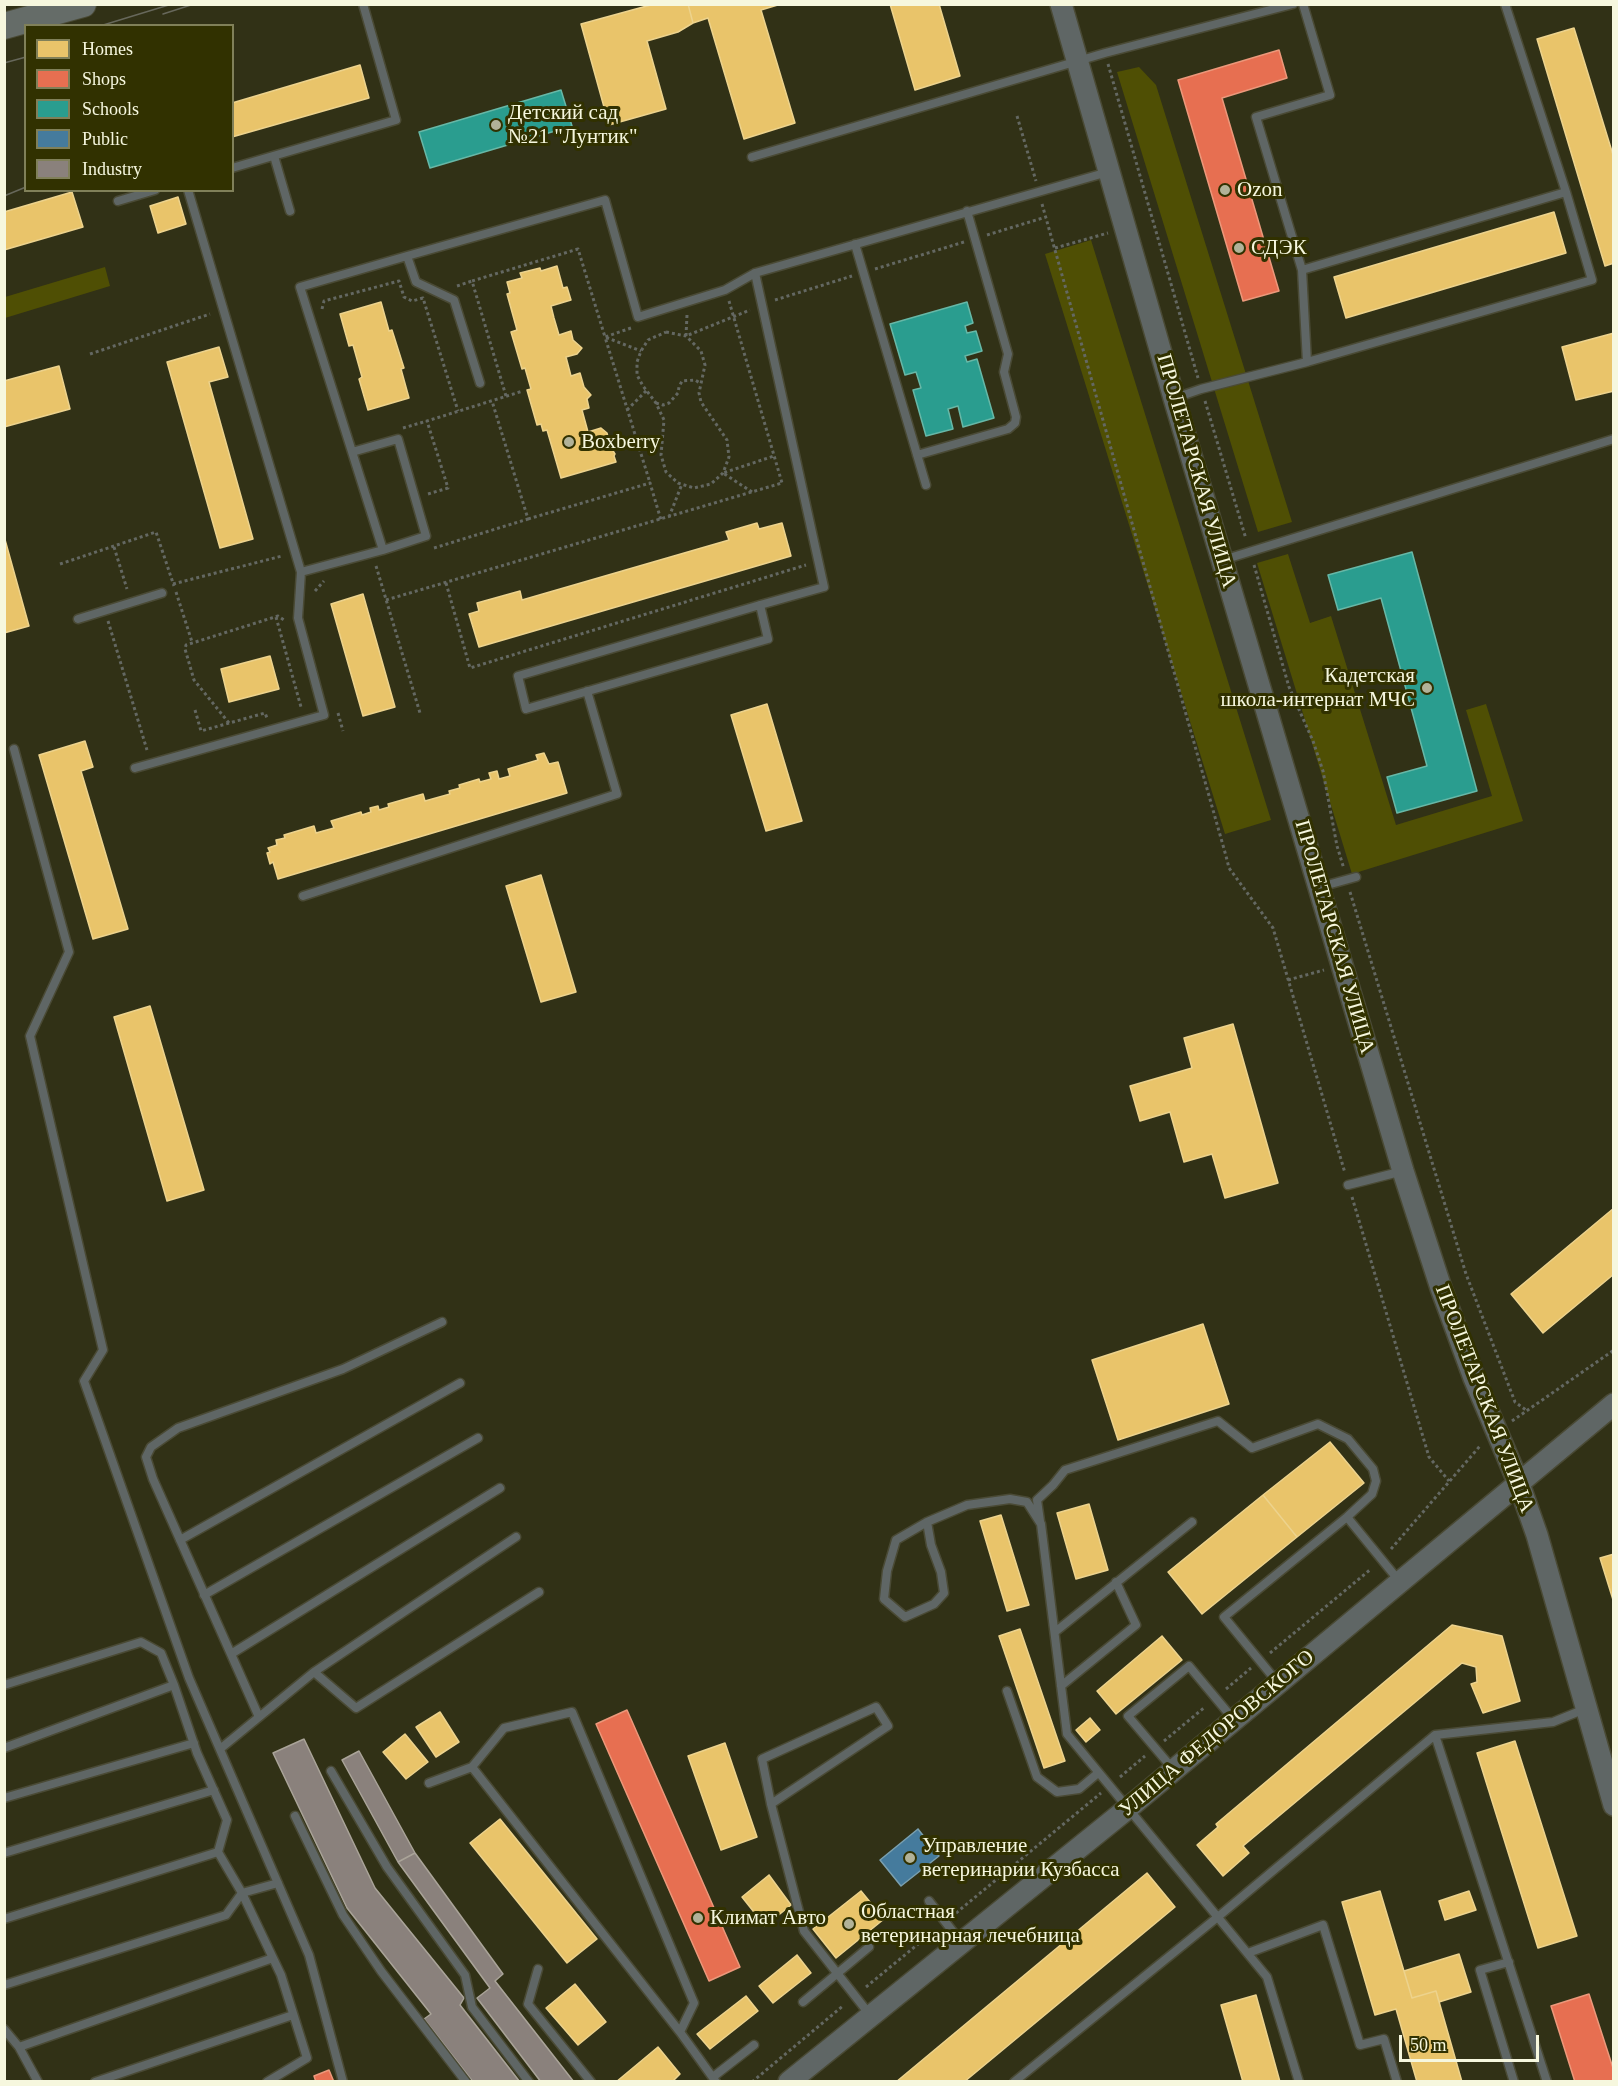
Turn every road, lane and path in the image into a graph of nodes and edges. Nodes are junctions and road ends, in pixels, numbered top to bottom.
1 (83, 4) edge
2 (363, 4) edge
3 (1061, 4) edge
4 (1293, 4) edge
5 (1303, 4) edge
6 (1505, 4) edge
7 (15, 20) edge
8 (1105, 53) junction
9 (1078, 61) junction
10 (1017, 116) dead end
11 (274, 156) junction
12 (752, 157) dead end
13 (234, 167) edge
14 (1108, 171) junction
15 (1038, 190) junction
16 (148, 192) edge
17 (189, 192) edge
18 (1566, 192) junction
19 (118, 201) dead end
20 (290, 211) dead end
21 (967, 212) junction
22 (1046, 217) junction
23 (1153, 220) junction
24 (1125, 228) junction
25 (975, 238) junction
26 (855, 244) junction
27 (1055, 248) junction
28 (407, 256) junction
29 (1302, 270) junction
30 (863, 272) junction
31 (755, 273) junction
32 (728, 297) dead end
33 (762, 305) junction
34 (224, 310) junction
35 (688, 310) dead end
36 (734, 316) junction
37 (324, 318) dead end
38 (636, 327) dead end
39 (686, 336) junction
40 (605, 337) junction
41 (641, 351) junction
42 (90, 354) dead end
43 (1307, 362) junction
44 (480, 383) dead end
45 (700, 383) junction
46 (1201, 389) junction
47 (646, 390) junction
48 (523, 391) dead end
49 (506, 396) junction
50 (1174, 398) junction
51 (492, 401) junction
52 (656, 403) junction
53 (627, 410) junction
54 (458, 411) junction
55 (428, 421) junction
56 (396, 430) dead end
57 (1614, 439) edge
58 (352, 452) junction
59 (917, 455) junction
60 (774, 456) junction
61 (723, 473) junction
62 (650, 483) junction
63 (682, 484) junction
64 (926, 485) dead end
65 (753, 492) junction
66 (415, 498) junction
67 (669, 518) junction
68 (528, 519) junction
69 (661, 520) junction
70 (114, 546) junction
71 (430, 549) dead end
72 (383, 550) junction
73 (1249, 551) junction
74 (295, 553) junction
75 (1222, 560) junction
76 (60, 564) dead end
77 (810, 564) dead end
78 (366, 569) dead end
79 (301, 572) junction
80 (334, 578) dead end
81 (446, 583) junction
82 (173, 584) junction
83 (162, 593) dead end
84 (313, 599) dead end
85 (386, 600) junction
86 (131, 602) junction
87 (760, 605) junction
88 (104, 610) junction
89 (276, 617) junction
90 (78, 619) dead end
91 (302, 631) junction
92 (192, 642) junction
93 (587, 691) junction
94 (337, 709) dead end
95 (195, 710) dead end
96 (293, 712) dead end
97 (420, 712) dead end
98 (276, 717) dead end
99 (229, 723) junction
100 (343, 731) dead end
101 (14, 749) dead end
102 (150, 763) junction
103 (135, 768) dead end
104 (1351, 878) junction
105 (1320, 887) junction
106 (303, 896) dead end
107 (1403, 1171) junction
108 (1348, 1185) junction
109 (442, 1322) dead end
110 (1614, 1350) edge
111 (460, 1383) dead end
112 (1614, 1404) edge
113 (1526, 1410) junction
114 (1497, 1433) junction
115 (478, 1438) dead end
116 (1449, 1481) junction
117 (1519, 1484) junction
118 (500, 1488) dead end
119 (1347, 1517) junction
120 (927, 1522) junction
121 (1192, 1522) dead end
122 (1041, 1524) junction
123 (516, 1538) dead end
124 (180, 1540) junction
125 (1382, 1560) junction
126 (1116, 1582) junction
127 (1400, 1582) junction
128 (539, 1592) dead end
129 (204, 1595) junction
130 (1055, 1632) junction
131 (231, 1654) junction
132 (1260, 1661) junction
133 (314, 1672) junction
134 (1278, 1684) junction
135 (4, 1685) edge
136 (174, 1685) junction
137 (1061, 1686) junction
138 (1007, 1691) dead end
139 (1215, 1698) junction
140 (1586, 1709) junction
141 (259, 1717) junction
142 (1234, 1720) junction
143 (1435, 1735) junction
144 (194, 1743) junction
145 (4, 1748) edge
146 (1155, 1748) junction
147 (220, 1749) junction
148 (472, 1767) junction
149 (1174, 1770) junction
150 (332, 1771) dead end
151 (1098, 1773) junction
152 (429, 1783) dead end
153 (1109, 1786) junction
154 (214, 1790) junction
155 (4, 1798) edge
156 (771, 1804) junction
157 (1614, 1805) edge
158 (1127, 1809) junction
159 (295, 1816) dead end
160 (218, 1852) junction
161 (4, 1853) edge
162 (278, 1883) junction
163 (242, 1893) junction
164 (929, 1901) dead end
165 (1219, 1916) junction
166 (4, 1919) edge
167 (945, 1922) junction
168 (962, 1942) junction
169 (869, 1947) dead end
170 (1248, 1953) junction
171 (273, 1958) junction
172 (1509, 1962) junction
173 (538, 1969) dead end
174 (838, 1974) junction
175 (4, 1985) edge
176 (855, 1996) junction
177 (803, 2002) dead end
178 (293, 2015) junction
179 (870, 2016) junction
180 (4, 2029) edge
181 (680, 2032) junction
182 (754, 2045) dead end
183 (19, 2047) junction
184 (715, 2080) edge
185 (38, 2082) edge
186 (95, 2082) edge
187 (267, 2082) edge
188 (343, 2082) edge
189 (466, 2082) edge
190 (530, 2082) edge
191 (591, 2082) edge
192 (752, 2082) edge
193 (789, 2082) edge
194 (1014, 2082) edge
195 (1299, 2082) edge
196 (1397, 2082) edge
197 (1514, 2082) edge
198 (1547, 2082) edge

1 - 7 main road
2 - 11 lane
3 - 9 street, ПРОЛЕТАРСКАЯ УЛИЦА
4 - 8 lane
5 - 29 lane
6 - 18 lane
8 - 9 lane
8 - 23 path
9 - 12 lane
9 - 14 street, ПРОЛЕТАРСКАЯ УЛИЦА
10 - 15 path
11 - 13 lane
11 - 20 lane
14 - 15 lane
14 - 24 street, ПРОЛЕТАРСКАЯ УЛИЦА
15 - 21 lane
15 - 22 path
16 - 19 lane
17 - 34 lane
18 - 29 lane
18 - 43 lane
21 - 25 lane
21 - 26 lane
22 - 25 path
22 - 27 path
23 - 24 path
23 - 46 path
24 - 27 path
24 - 50 street, ПРОЛЕТАРСКАЯ УЛИЦА
25 - 30 path
25 - 59 lane
26 - 30 lane
26 - 31 lane
27 - 108 path
28 - 31 lane
28 - 44 lane
28 - 58 lane
29 - 43 lane
30 - 33 path
30 - 59 lane
31 - 33 lane
32 - 36 path
33 - 36 path
33 - 87 lane
34 - 42 path
34 - 74 lane
35 - 39 path
36 - 39 path
36 - 60 path
37 - 54 path
38 - 40 path
39 - 41 path
39 - 45 path
40 - 41 path
40 - 49 path
40 - 53 path
41 - 47 path
43 - 46 lane
45 - 52 path
45 - 61 path
46 - 50 lane
46 - 73 path
47 - 52 path
47 - 53 path
48 - 49 path
49 - 51 path
50 - 75 street, ПРОЛЕТАРСКАЯ УЛИЦА
51 - 54 path
51 - 68 path
52 - 63 path
53 - 62 path
54 - 55 path
55 - 56 path
55 - 66 path
57 - 73 lane
58 - 66 lane
58 - 72 lane
59 - 64 lane
60 - 61 path
60 - 65 path
61 - 63 path
61 - 65 path
62 - 68 path
62 - 69 path
63 - 67 path
65 - 67 path
66 - 72 lane
67 - 69 path
68 - 71 path
69 - 81 path
70 - 76 path
70 - 82 path
70 - 86 path
72 - 79 lane
73 - 75 lane
73 - 104 path
74 - 79 lane
74 - 82 path
75 - 105 street, ПРОЛЕТАРСКАЯ УЛИЦА
77 - 81 path
78 - 85 path
79 - 91 lane
80 - 84 path
81 - 85 path
82 - 92 path
83 - 86 lane
85 - 97 path
86 - 88 lane
87 - 93 lane
87 - 93 lane
88 - 90 lane
88 - 102 path
89 - 91 path
89 - 92 path
89 - 96 path
91 - 102 lane
92 - 99 path
93 - 106 lane
94 - 100 path
95 - 99 path
98 - 99 path
101 - 147 lane
102 - 103 lane
104 - 105 lane
104 - 113 path
105 - 107 street, ПРОЛЕТАРСКАЯ УЛИЦА
107 - 108 lane
107 - 114 street, ПРОЛЕТАРСКАЯ УЛИЦА
108 - 116 path
109 - 124 lane
110 - 113 path
111 - 124 lane
112 - 117 street, УЛИЦА ФЕДОРОВСКОГО
113 - 114 path
114 - 116 path
114 - 117 street, ПРОЛЕТАРСКАЯ УЛИЦА
115 - 129 lane
116 - 125 path
117 - 127 street, УЛИЦА ФЕДОРОВСКОГО
117 - 140 street, ПРОЛЕТАРСКАЯ УЛИЦА
118 - 131 lane
119 - 122 lane
119 - 125 lane
119 - 132 lane
120 - 120 lane
120 - 122 lane
121 - 126 lane
122 - 130 lane
123 - 133 lane
124 - 129 lane
125 - 127 lane
125 - 132 path
126 - 130 lane
126 - 137 lane
127 - 134 street, УЛИЦА ФЕДОРОВСКОГО
128 - 133 lane
129 - 131 lane
130 - 137 lane
131 - 141 lane
132 - 134 lane
132 - 139 path
133 - 141 lane
134 - 142 street, УЛИЦА ФЕДОРОВСКОГО
135 - 136 lane
136 - 144 lane
136 - 145 lane
137 - 151 lane
138 - 151 lane
139 - 142 lane
139 - 146 path
139 - 146 lane
140 - 143 lane
140 - 157 street, ПРОЛЕТАРСКАЯ УЛИЦА
141 - 147 lane
142 - 149 street, УЛИЦА ФЕДОРОВСКОГО
143 - 165 lane
143 - 172 lane
144 - 154 lane
144 - 155 lane
146 - 149 lane
146 - 153 path
147 - 162 lane
148 - 152 lane
148 - 181 lane
148 - 181 lane
149 - 158 street, УЛИЦА ФЕДОРОВСКОГО
150 - 190 lane
151 - 153 lane
153 - 158 lane
153 - 167 path
154 - 160 lane
154 - 161 lane
156 - 156 lane
156 - 174 lane
158 - 165 lane
158 - 168 street, УЛИЦА ФЕДОРОВСКОГО
159 - 189 lane
160 - 163 lane
160 - 166 lane
162 - 163 lane
162 - 188 lane
163 - 171 lane
163 - 175 lane
164 - 167 lane
165 - 170 lane
165 - 194 lane
167 - 168 lane
167 - 176 path
168 - 179 street, УЛИЦА ФЕДОРОВСКОГО
169 - 174 lane
170 - 195 lane
170 - 196 lane
171 - 178 lane
171 - 183 lane
172 - 197 lane
172 - 198 lane
173 - 191 lane
174 - 176 lane
174 - 177 lane
176 - 179 lane
176 - 192 path
178 - 186 lane
178 - 187 lane
179 - 193 street, УЛИЦА ФЕДОРОВСКОГО
180 - 183 lane
181 - 184 lane
182 - 184 lane
183 - 185 lane

